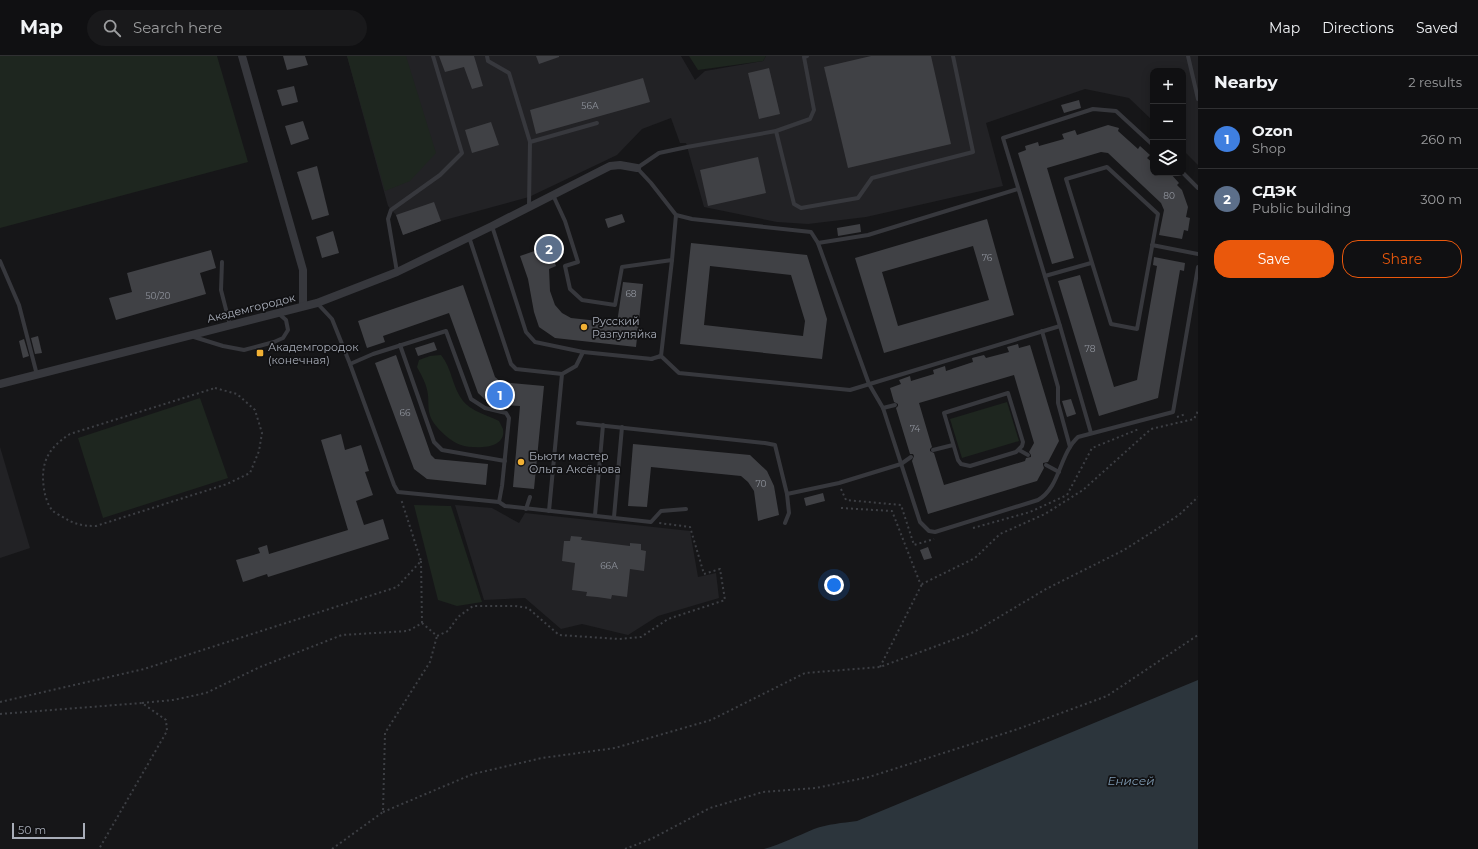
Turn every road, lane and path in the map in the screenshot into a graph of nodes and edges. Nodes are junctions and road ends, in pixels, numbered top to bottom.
1 (242, 56) edge
2 (432, 56) edge
3 (487, 56) edge
4 (807, 56) edge
5 (953, 56) edge
6 (1188, 56) edge
7 (1198, 99) edge
8 (598, 123) dead end
9 (776, 131) junction
10 (530, 142) junction
11 (1150, 142) edge
12 (637, 168) junction
13 (1186, 176) edge
14 (1198, 188) edge
15 (1018, 189) junction
16 (554, 195) junction
17 (529, 207) junction
18 (676, 215) junction
19 (492, 226) junction
20 (468, 237) junction
21 (818, 243) junction
22 (1152, 245) junction
23 (1198, 254) edge
24 (672, 260) junction
25 (0, 261) edge
26 (222, 262) dead end
27 (1091, 263) junction
28 (1198, 267) edge
29 (397, 272) junction
30 (1045, 276) junction
31 (317, 303) junction
32 (303, 306) junction
33 (278, 313) junction
34 (230, 325) junction
35 (1060, 326) junction
36 (1042, 331) junction
37 (190, 336) junction
38 (400, 345) junction
39 (582, 352) junction
40 (661, 356) junction
41 (350, 364) junction
42 (562, 374) junction
43 (38, 375) junction
44 (0, 384) edge
45 (869, 384) junction
46 (895, 404) dead end
47 (883, 408) junction
48 (1186, 414) dead end
49 (1172, 418) dead end
50 (578, 423) dead end
51 (603, 425) junction
52 (1145, 426) dead end
53 (622, 427) junction
54 (1091, 433) junction
55 (70, 434) joint
56 (954, 445) junction
57 (1070, 447) junction
58 (933, 450) dead end
59 (1019, 450) junction
60 (1028, 455) dead end
61 (911, 457) dead end
62 (505, 461) junction
63 (901, 464) junction
64 (1046, 465) dead end
65 (1059, 472) junction
66 (839, 483) junction
67 (398, 492) junction
68 (787, 494) junction
69 (530, 497) dead end
70 (1198, 497) edge
71 (499, 502) junction
72 (526, 509) junction
73 (686, 509) dead end
74 (549, 511) junction
75 (595, 515) junction
76 (614, 517) junction
77 (651, 522) junction
78 (785, 523) dead end
79 (972, 529) dead end
80 (936, 539) dead end
81 (421, 561) junction
82 (922, 584) dead end
83 (422, 623) junction
84 (1198, 635) edge
85 (437, 636) junction
86 (880, 667) junction
87 (0, 702) edge
88 (142, 703) junction
89 (0, 714) edge
90 (382, 812) junction
91 (99, 849) edge
92 (332, 849) edge
93 (625, 849) edge

1 - 32 street, Академгородок
2 - 29 lane
3 - 10 lane
4 - 9 lane
5 - 9 lane
6 - 7 lane
8 - 10 lane
9 - 12 lane
10 - 17 lane
11 - 15 lane
12 - 16 street
12 - 18 lane
13 - 14 lane
15 - 21 lane
15 - 30 lane
16 - 17 street
16 - 24 lane
17 - 19 street
18 - 21 lane
18 - 24 lane
19 - 20 street
19 - 39 lane
20 - 29 street
20 - 42 lane
21 - 45 lane
22 - 23 lane
22 - 27 lane
22 - 27 lane
24 - 40 lane
25 - 43 lane
26 - 34 lane
27 - 30 lane
28 - 54 lane
29 - 31 street
30 - 35 lane
31 - 32 street
31 - 41 lane
32 - 33 street, Академгородок
33 - 34 street, Академгородок
33 - 37 lane
34 - 37 street, Академгородок
35 - 36 lane
35 - 54 lane
36 - 45 lane
36 - 57 lane
37 - 43 street, Академгородок
38 - 41 lane
38 - 62 lane
38 - 62 lane
39 - 40 lane
39 - 42 lane
40 - 45 lane
41 - 67 lane
42 - 74 lane
43 - 44 street, Академгородок
45 - 47 lane
46 - 47 lane
47 - 63 lane
48 - 49 path
50 - 51 lane
51 - 53 lane
51 - 75 lane
52 - 79 path
53 - 68 lane
53 - 76 lane
54 - 57 lane
55 - 55 path
56 - 58 lane
56 - 59 lane
56 - 59 lane
57 - 65 lane
59 - 60 lane
61 - 63 lane
62 - 71 lane
63 - 65 lane
63 - 66 lane
64 - 65 lane
66 - 68 lane
66 - 80 path
67 - 71 lane
67 - 81 path
68 - 78 lane
69 - 72 lane
70 - 86 path
71 - 72 lane
72 - 74 lane
73 - 77 lane
74 - 75 lane
75 - 76 lane
76 - 77 lane
77 - 85 path
81 - 83 path
81 - 87 path
82 - 86 path
83 - 85 path
83 - 88 path
84 - 93 path
85 - 90 path
86 - 90 path
88 - 89 path
88 - 91 path
90 - 92 path

